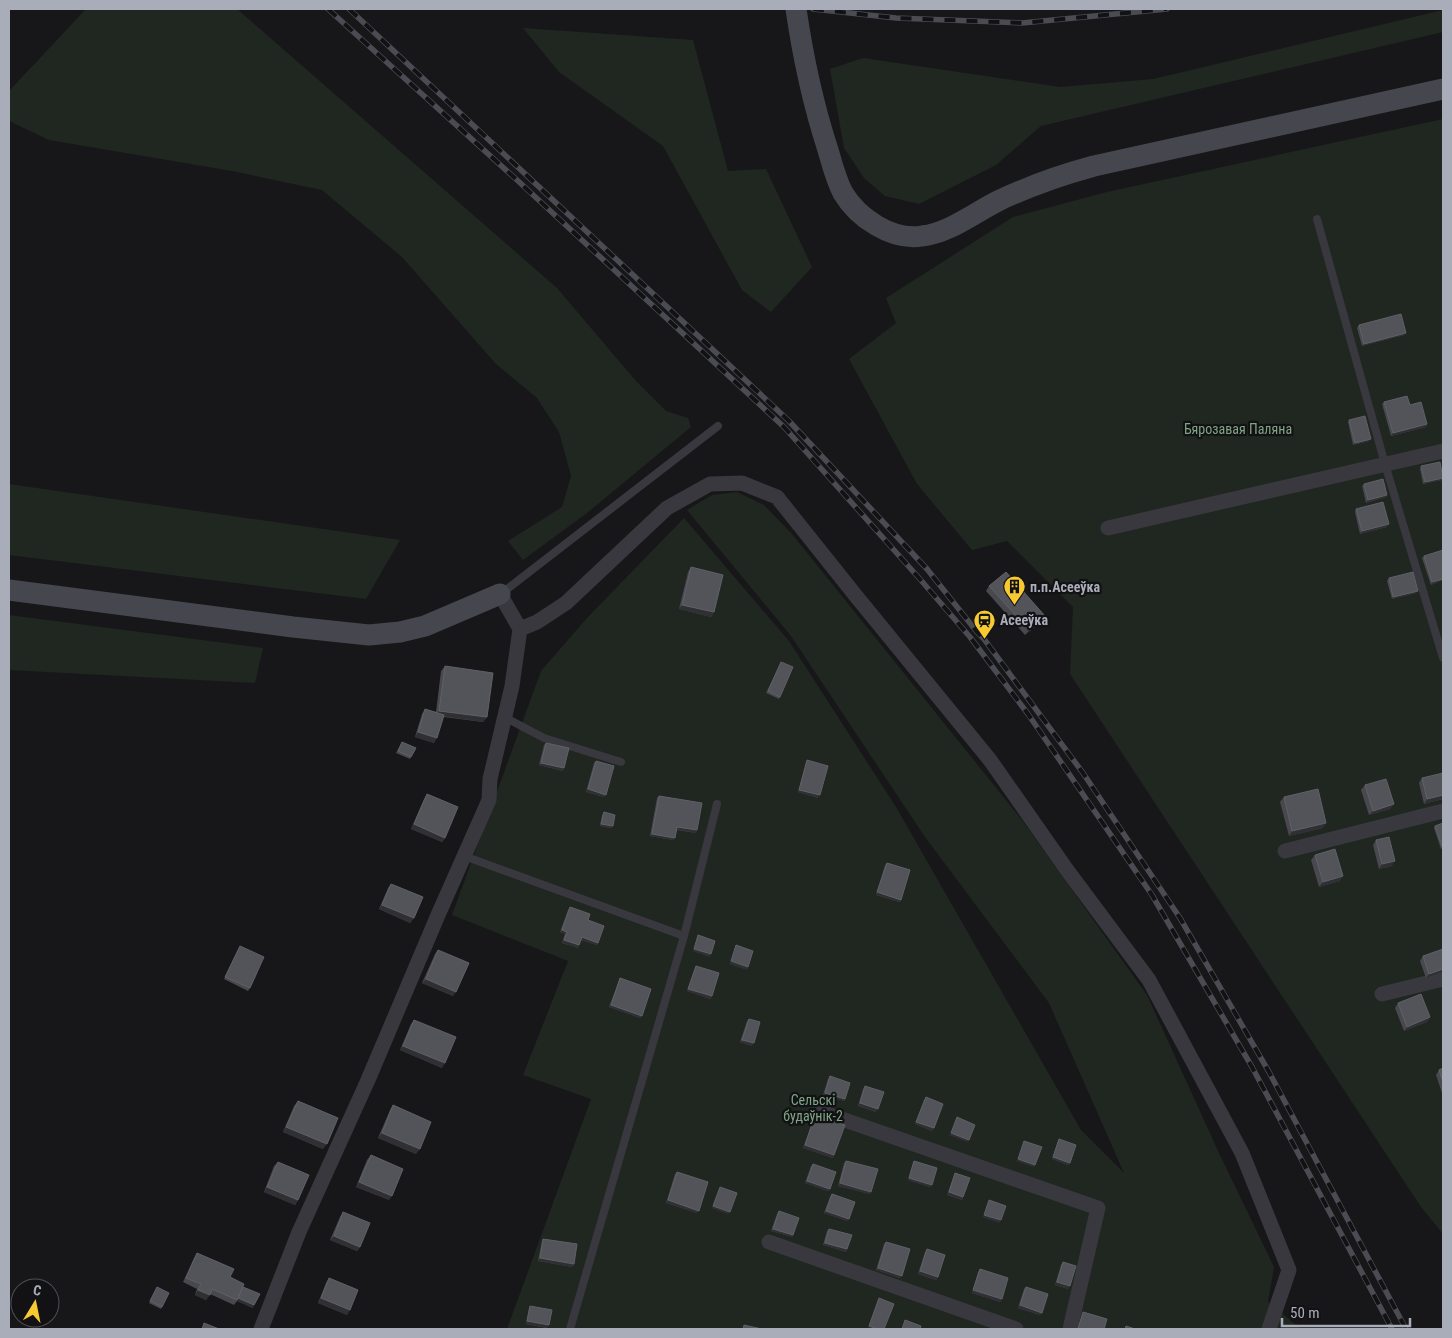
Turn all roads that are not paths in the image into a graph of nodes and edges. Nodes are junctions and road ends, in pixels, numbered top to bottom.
1 (796, 9) edge
2 (1443, 89) edge
3 (1316, 219) dead end
4 (718, 426) dead end
5 (1443, 451) edge
6 (1385, 464) junction
7 (1108, 528) dead end
8 (9, 590) edge
9 (500, 594) junction
10 (520, 629) junction
11 (1443, 658) edge
12 (504, 718) junction
13 (621, 762) dead end
14 (717, 804) dead end
15 (1443, 811) edge
16 (1285, 851) dead end
17 (464, 856) junction
18 (684, 936) junction
19 (1443, 979) edge
20 (1382, 994) dead end
21 (816, 1110) dead end
22 (769, 1242) dead end
23 (261, 1329) edge
24 (570, 1329) edge
25 (1016, 1329) edge
26 (1070, 1329) edge
27 (1269, 1329) edge

1 - 2 street
3 - 6 lane
4 - 9 lane
5 - 6 street
6 - 7 street
6 - 11 lane
8 - 9 street
9 - 10 street
10 - 12 street
10 - 27 street
12 - 13 lane
12 - 17 street
14 - 18 lane
15 - 16 street
17 - 18 lane
17 - 23 street
18 - 24 lane
19 - 20 street
21 - 26 street
22 - 25 street

